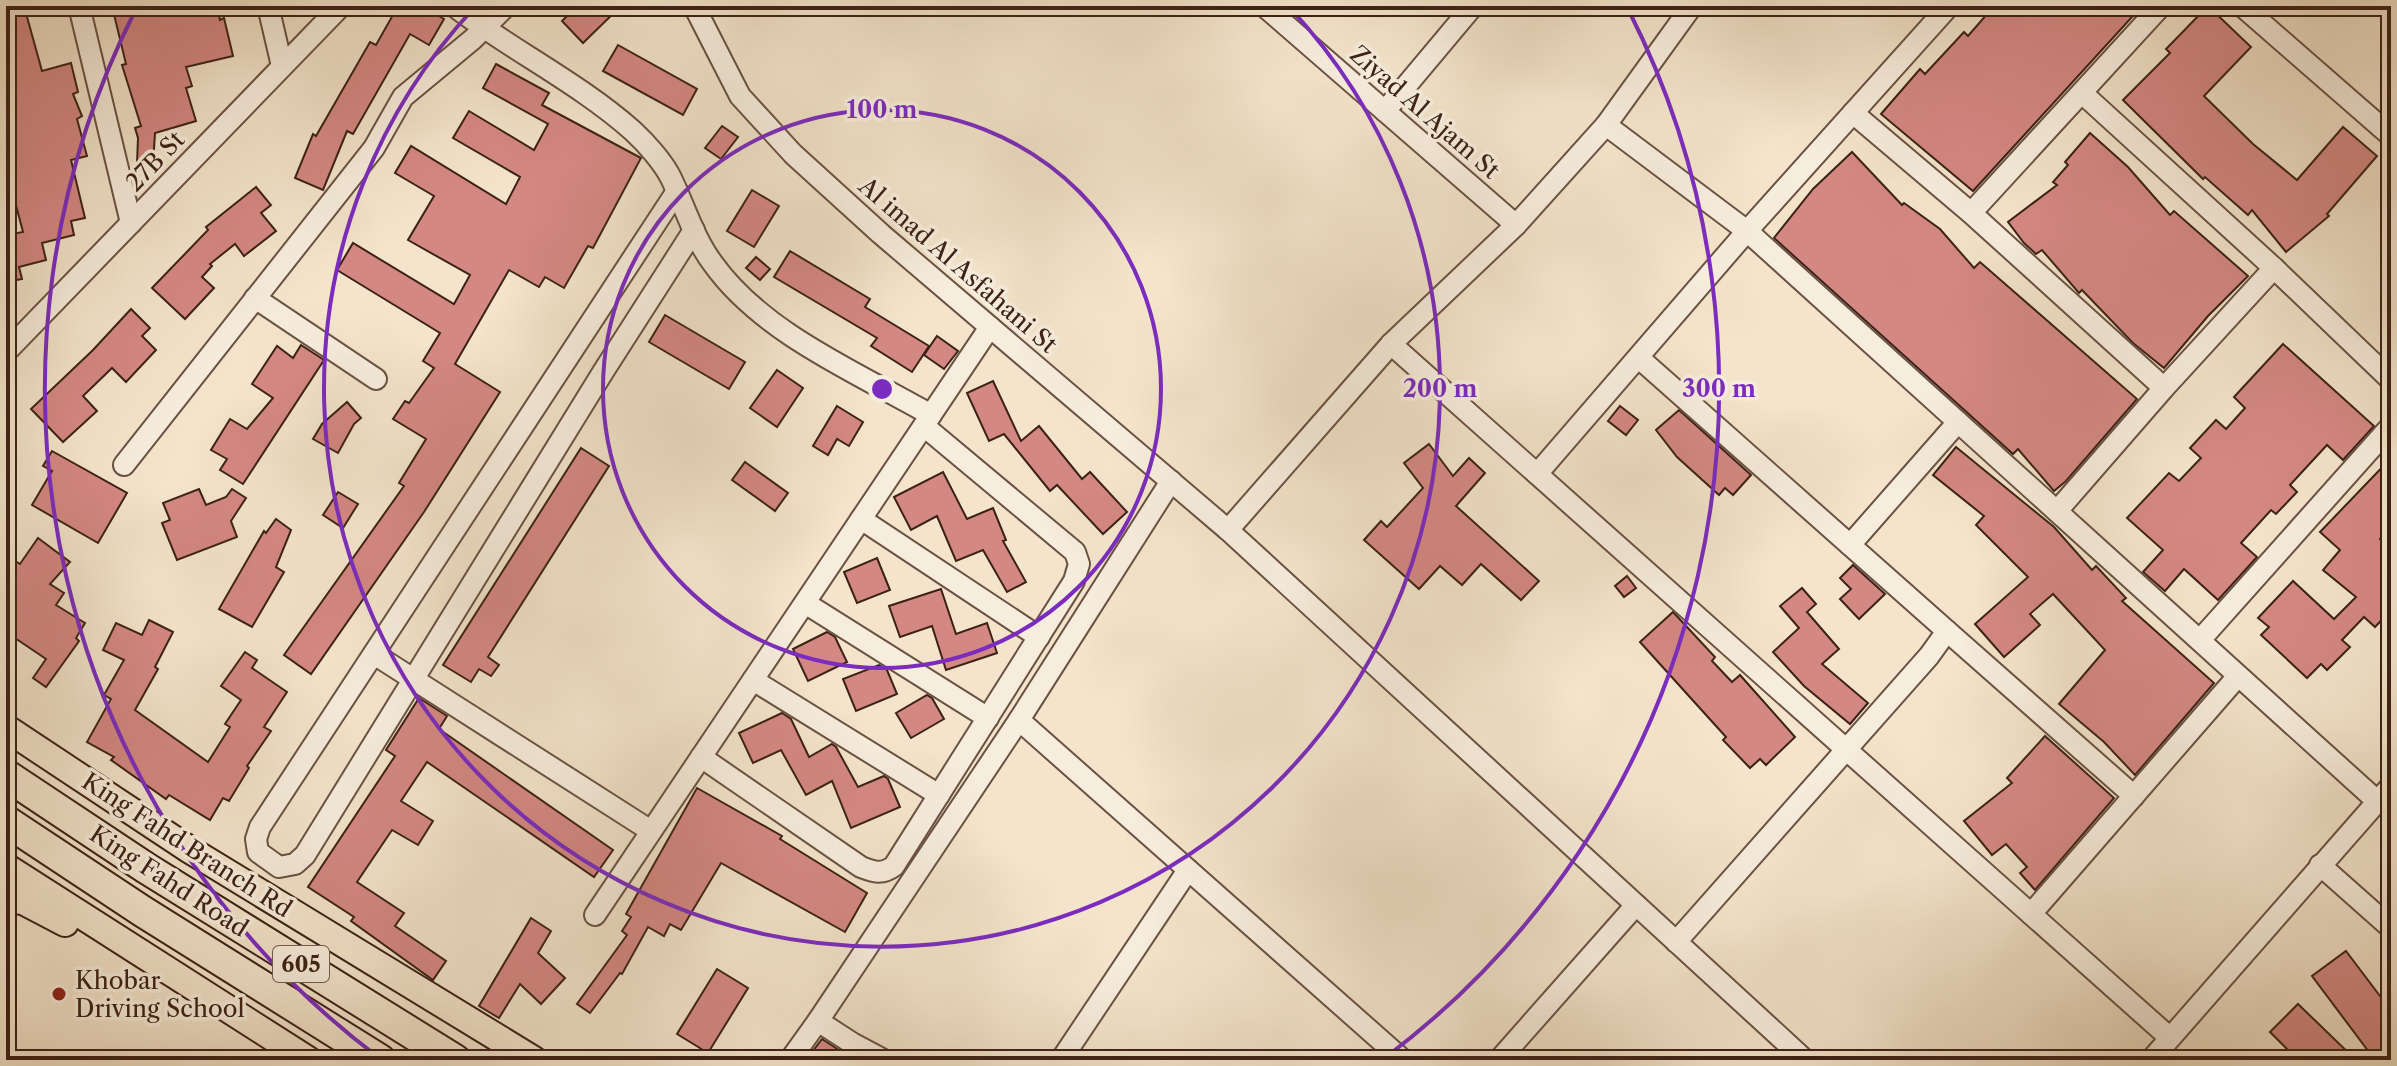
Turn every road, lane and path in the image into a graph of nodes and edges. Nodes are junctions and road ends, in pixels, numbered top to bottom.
1 (79, 6) edge
2 (268, 6) edge
3 (341, 6) edge
4 (454, 6) edge
5 (506, 6) edge
6 (694, 6) edge
7 (1473, 6) edge
8 (1692, 6) edge
9 (1949, 6) edge
10 (2161, 6) edge
11 (2242, 6) edge
12 (1273, 9) edge
13 (483, 29) junction
14 (282, 66) junction
15 (2082, 93) junction
16 (1385, 111) junction
17 (1853, 113) junction
18 (1606, 125) junction
19 (2391, 136) edge
20 (677, 191) junction
21 (1971, 213) junction
22 (131, 223) junction
23 (1516, 225) junction
24 (694, 230) junction
25 (1747, 231) junction
26 (2274, 268) junction
27 (255, 298) junction
28 (990, 327) junction
29 (1391, 344) junction
30 (572, 350) junction
31 (6, 352) edge
32 (1639, 358) junction
33 (603, 372) junction
34 (376, 379) dead end
35 (2391, 380) edge
36 (2164, 388) junction
37 (928, 420) junction
38 (1958, 422) junction
39 (2391, 426) edge
40 (124, 465) dead end
41 (1537, 474) junction
42 (1171, 481) junction
43 (2057, 511) junction
44 (861, 519) junction
45 (1228, 530) junction
46 (1850, 545) junction
47 (805, 603) junction
48 (1947, 631) junction
49 (1039, 637) junction
50 (2200, 640) junction
51 (374, 654) junction
52 (2238, 676) junction
53 (412, 679) junction
54 (753, 680) junction
55 (988, 718) junction
56 (1019, 720) junction
57 (6, 728) edge
58 (1846, 749) junction
59 (701, 757) junction
60 (6, 775) edge
61 (2384, 794) edge
62 (939, 795) junction
63 (2134, 796) junction
64 (6, 821) edge
65 (651, 831) junction
66 (2320, 865) junction
67 (6, 867) edge
68 (1188, 870) junction
69 (6, 899) edge
70 (1636, 905) junction
71 (2031, 914) junction
72 (595, 915) dead end
73 (2391, 928) edge
74 (1676, 942) junction
75 (194, 989) junction
76 (818, 1021) junction
77 (2169, 1037) junction
78 (308, 1060) edge
79 (380, 1060) edge
80 (455, 1060) edge
81 (534, 1060) edge
82 (790, 1060) edge
83 (884, 1060) edge
84 (1061, 1060) edge
85 (1403, 1060) edge
86 (1499, 1060) edge
87 (1805, 1060) edge
88 (2151, 1060) edge

1 - 22 street
2 - 14 street
3 - 14 street, 27B St
4 - 13 street
5 - 13 street
6 - 28 street, Al imad Al Asfahani St
7 - 16 street
8 - 18 street
9 - 17 street
10 - 15 street
11 - 19 street
12 - 16 street, Ziyad Al Ajam St
13 - 20 street
13 - 27 street
14 - 22 street, 27B St
15 - 21 street
15 - 26 street
16 - 23 street, Ziyad Al Ajam St
17 - 21 street
17 - 25 street
18 - 23 street
18 - 25 street
20 - 24 street
20 - 30 street
21 - 36 street
22 - 31 street, 27B St
23 - 29 street
24 - 33 street
24 - 37 street
25 - 32 street
25 - 38 street
26 - 35 street
26 - 36 street
27 - 34 street
27 - 40 street
28 - 37 street
28 - 42 street, Al imad Al Asfahani St
29 - 41 street
29 - 45 street
30 - 33 street
30 - 51 street
32 - 41 street
32 - 46 street
33 - 53 street
36 - 43 street
37 - 44 street
37 - 49 street
38 - 43 street
38 - 46 street
39 - 50 street
41 - 58 street
42 - 45 street, Al imad Al Asfahani St
42 - 56 street
43 - 50 street
44 - 47 street
44 - 49 street
45 - 70 street, Al imad Al Asfahani St
46 - 48 street
47 - 54 street
47 - 55 street
48 - 58 street
48 - 63 street
49 - 55 street
50 - 52 street
51 - 53 street
51 - 53 street
52 - 61 street
52 - 63 street
53 - 65 street
54 - 59 street
54 - 62 street
55 - 62 street
56 - 68 street
56 - 76 street
57 - 81 main road, King Fahd Branch Rd
58 - 71 street
58 - 74 street
59 - 62 street
59 - 65 street
60 - 80 highway, King Fahd Road / 605
61 - 66 street
63 - 71 street
64 - 79 highway, King Fahd Road / 605
65 - 72 street
66 - 73 street
66 - 77 street
67 - 75 main road
68 - 84 street
68 - 85 street
69 - 75 main road
70 - 74 street, Al imad Al Asfahani St
70 - 86 street
71 - 77 street
74 - 87 street, Al imad Al Asfahani St
75 - 78 main road
76 - 82 street
76 - 83 street
77 - 88 street

